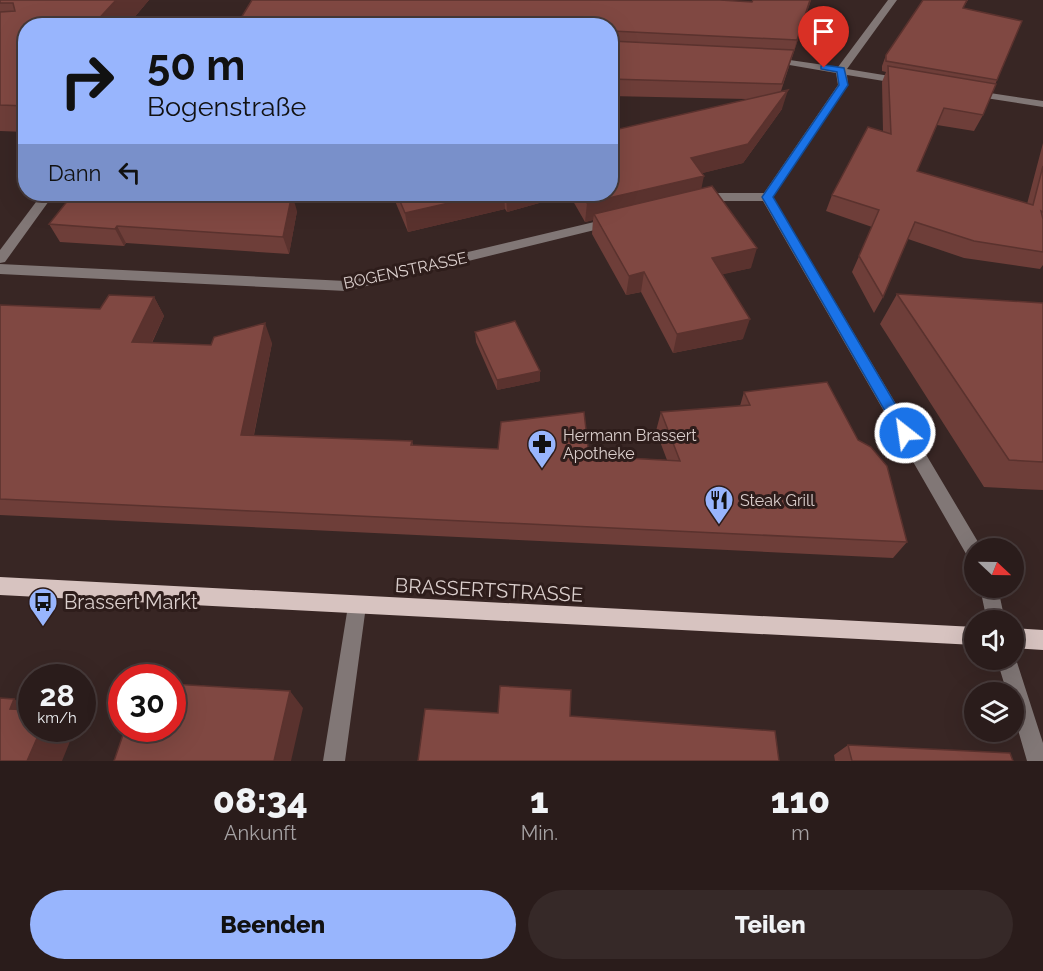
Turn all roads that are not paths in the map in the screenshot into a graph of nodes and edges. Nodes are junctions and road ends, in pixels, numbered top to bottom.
1 (893, 0) edge
2 (760, 58) edge
3 (841, 70) junction
4 (908, 82) edge
5 (953, 90) edge
6 (1043, 104) edge
7 (767, 197) junction
8 (43, 201) edge
9 (685, 205) edge
10 (629, 218) edge
11 (0, 259) edge
12 (0, 269) edge
13 (966, 538) edge
14 (0, 586) edge
15 (357, 606) junction
16 (964, 635) edge
17 (1024, 639) edge
18 (1043, 640) edge
19 (1010, 670) edge
20 (334, 761) edge
21 (1038, 761) edge

1 - 3 street
2 - 3 street
3 - 4 street
3 - 7 street
5 - 6 street
7 - 9 street
7 - 13 street
8 - 11 street
10 - 12 street, BOGENSTRASSE
14 - 15 main road, BRASSERTSTRASSE
15 - 16 main road, BRASSERTSTRASSE
15 - 20 street
17 - 18 main road
19 - 21 street

